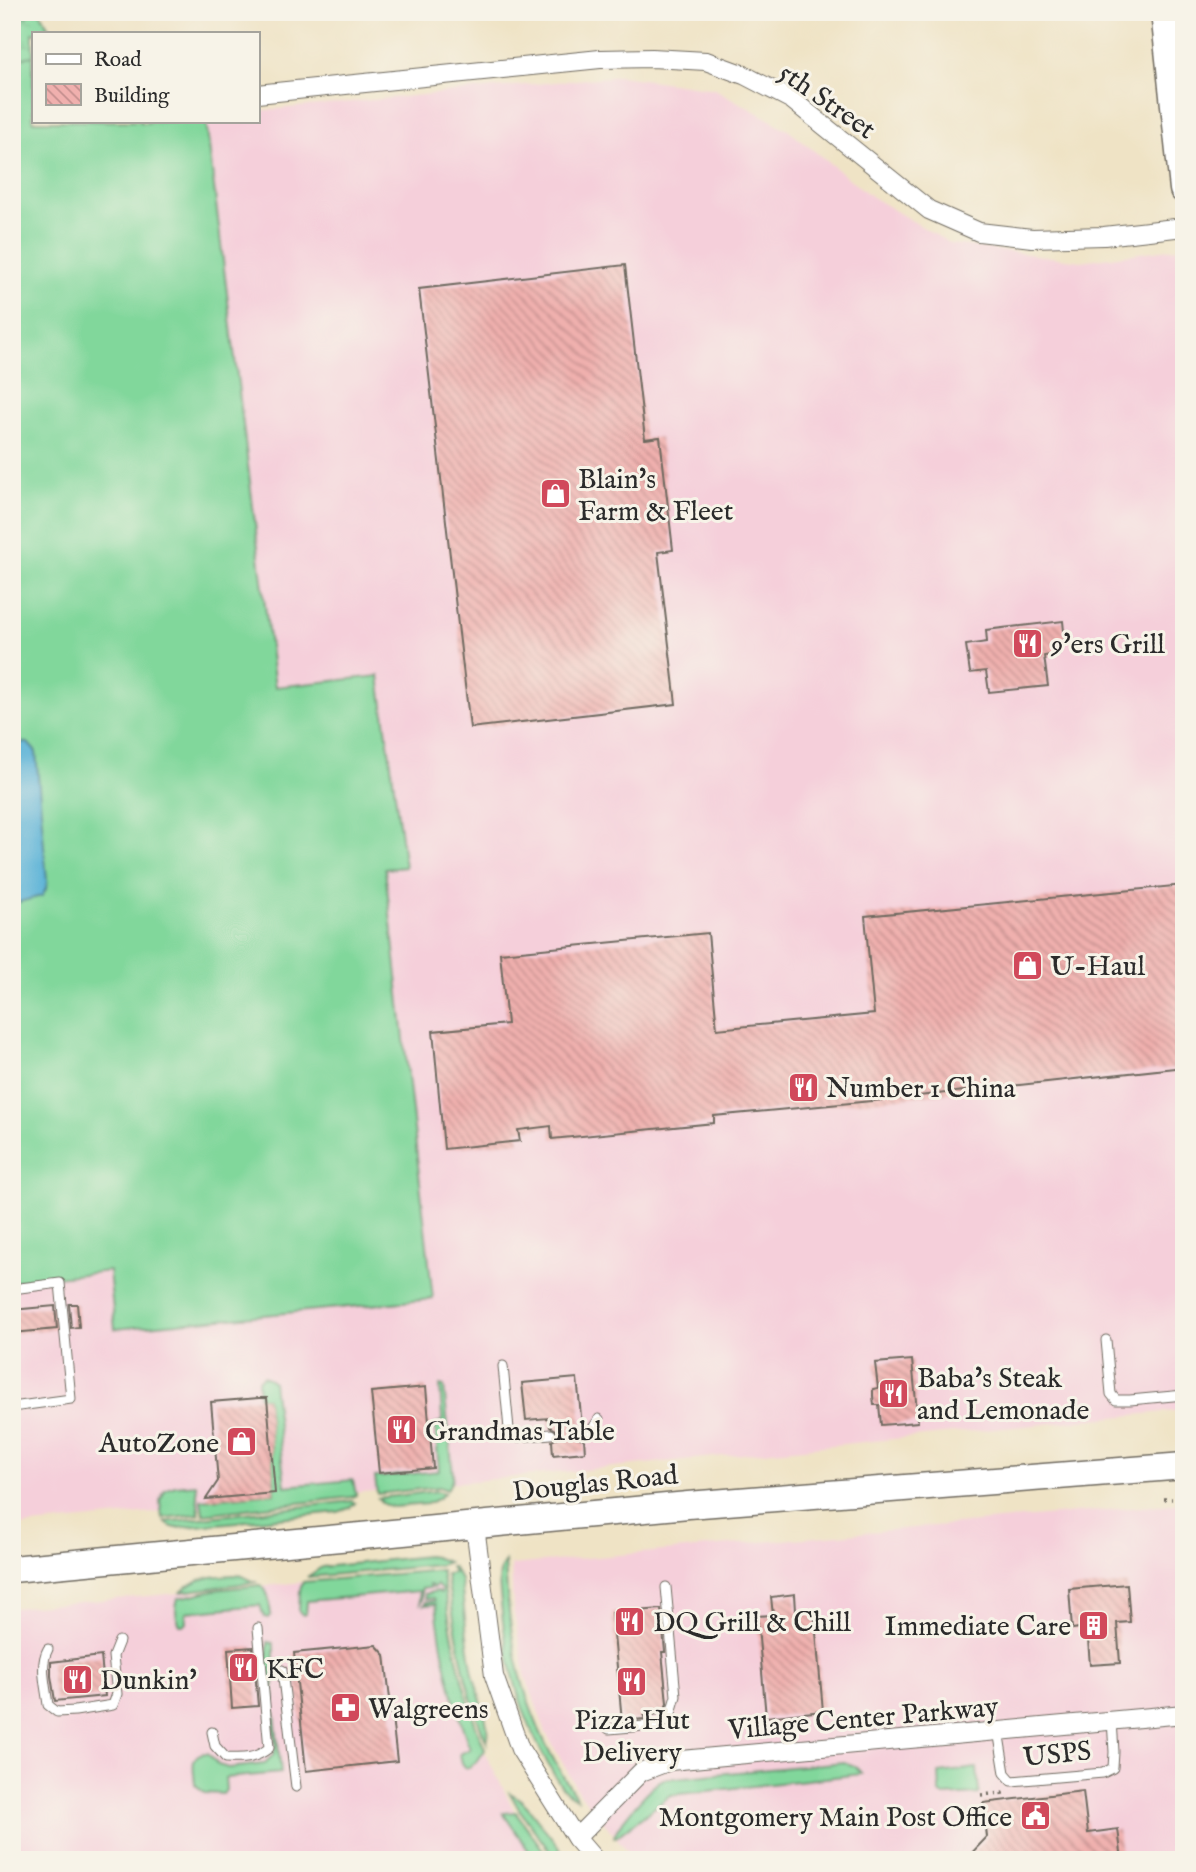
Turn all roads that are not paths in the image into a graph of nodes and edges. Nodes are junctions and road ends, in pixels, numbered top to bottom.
1 (1165, 12) edge
2 (259, 94) edge
3 (1184, 189) edge
4 (1184, 227) edge
5 (12, 1289) edge
6 (1106, 1340) dead end
7 (503, 1366) dead end
8 (1184, 1395) edge
9 (12, 1407) edge
10 (599, 1419) dead end
11 (583, 1432) dead end
12 (551, 1434) dead end
13 (1184, 1466) edge
14 (475, 1526) junction
15 (12, 1569) edge
16 (666, 1587) dead end
17 (258, 1628) dead end
18 (120, 1641) dead end
19 (48, 1649) dead end
20 (282, 1670) dead end
21 (1184, 1714) edge
22 (1112, 1720) junction
23 (609, 1729) dead end
24 (998, 1730) junction
25 (212, 1732) dead end
26 (296, 1787) dead end
27 (576, 1838) junction
28 (596, 1860) edge

1 - 3 main road
2 - 4 street, 5th Street
5 - 9 lane
6 - 8 lane
7 - 12 lane
10 - 11 lane
13 - 14 street, Douglas Road
14 - 15 street, Douglas Road
14 - 27 street
16 - 23 lane
17 - 25 lane
18 - 19 lane
20 - 26 lane
21 - 22 street, Village Center Parkway
22 - 24 street, Village Center Parkway
22 - 24 lane, USPS
24 - 27 street, Village Center Parkway
27 - 28 street

